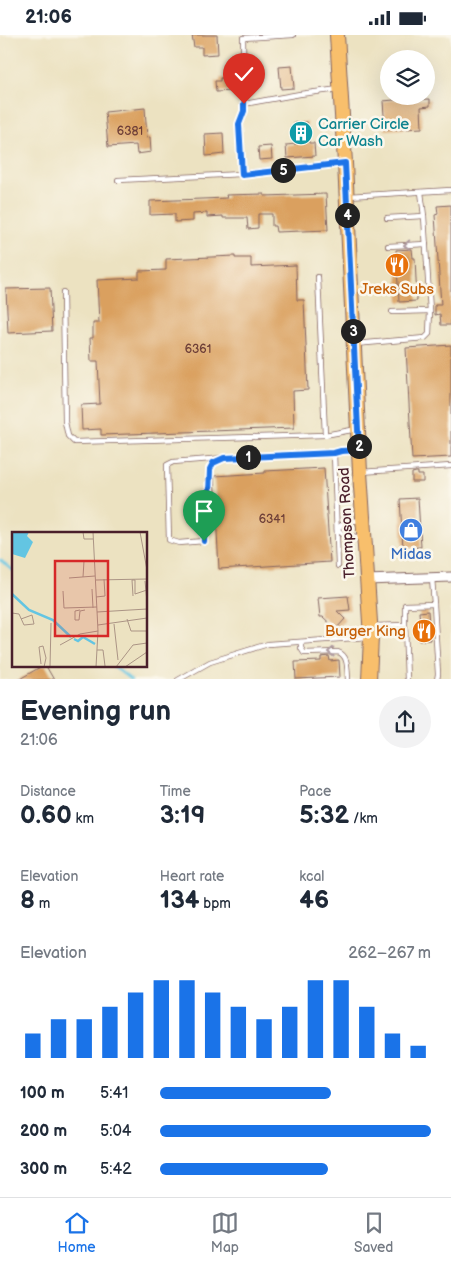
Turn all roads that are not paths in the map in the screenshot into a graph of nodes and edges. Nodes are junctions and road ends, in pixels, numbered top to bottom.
1 (293, 35) edge
2 (337, 35) edge
3 (341, 89) junction
4 (244, 104) junction
5 (345, 163) junction
6 (242, 175) junction
7 (118, 180) dead end
8 (451, 190) edge
9 (421, 192) junction
10 (346, 196) junction
11 (424, 216) junction
12 (387, 218) dead end
13 (426, 244) junction
14 (388, 246) dead end
15 (318, 277) dead end
16 (63, 292) dead end
17 (430, 311) junction
18 (392, 312) dead end
19 (353, 344) junction
20 (358, 429) junction
21 (325, 435) junction
22 (359, 450) junction
23 (334, 453) junction
24 (224, 458) junction
25 (451, 465) edge
26 (360, 472) junction
27 (362, 520) junction
28 (337, 529) junction
29 (364, 538) junction
30 (338, 566) dead end
31 (432, 577) junction
32 (451, 577) edge
33 (366, 580) junction
34 (434, 604) junction
35 (405, 625) junction
36 (370, 632) junction
37 (301, 642) junction
38 (178, 679) edge
39 (348, 679) edge
40 (369, 679) edge
41 (407, 679) edge
42 (437, 679) edge

1 - 4 lane
2 - 3 main road, Thompson Road
3 - 4 lane
3 - 5 main road, Thompson Road
4 - 6 lane
5 - 6 lane
5 - 10 main road, Thompson Road
6 - 7 lane
8 - 9 lane
9 - 10 lane
9 - 11 lane
10 - 19 main road, Thompson Road
11 - 12 lane
11 - 13 lane
13 -> 14 lane
13 - 17 lane
15 - 21 lane
16 - 21 lane
17 - 18 lane
17 - 19 lane
19 - 20 main road, Thompson Road
20 - 21 lane
20 - 22 main road, Thompson Road
22 - 23 lane
22 - 26 main road, Thompson Road
23 - 24 lane
23 - 28 lane
24 - 24 lane
25 - 26 lane
26 - 27 main road, Thompson Road
27 - 28 lane
27 - 29 main road, Thompson Road
28 - 29 lane
28 - 30 lane
29 - 33 main road, Thompson Road
31 - 32 street
31 - 33 street
31 - 34 lane
33 - 36 main road, Thompson Road
34 - 35 lane
34 - 42 lane
35 - 36 lane
35 - 41 lane
36 - 37 lane
36 - 40 main road, Thompson Road
37 - 38 lane
39 -> 37 lane

